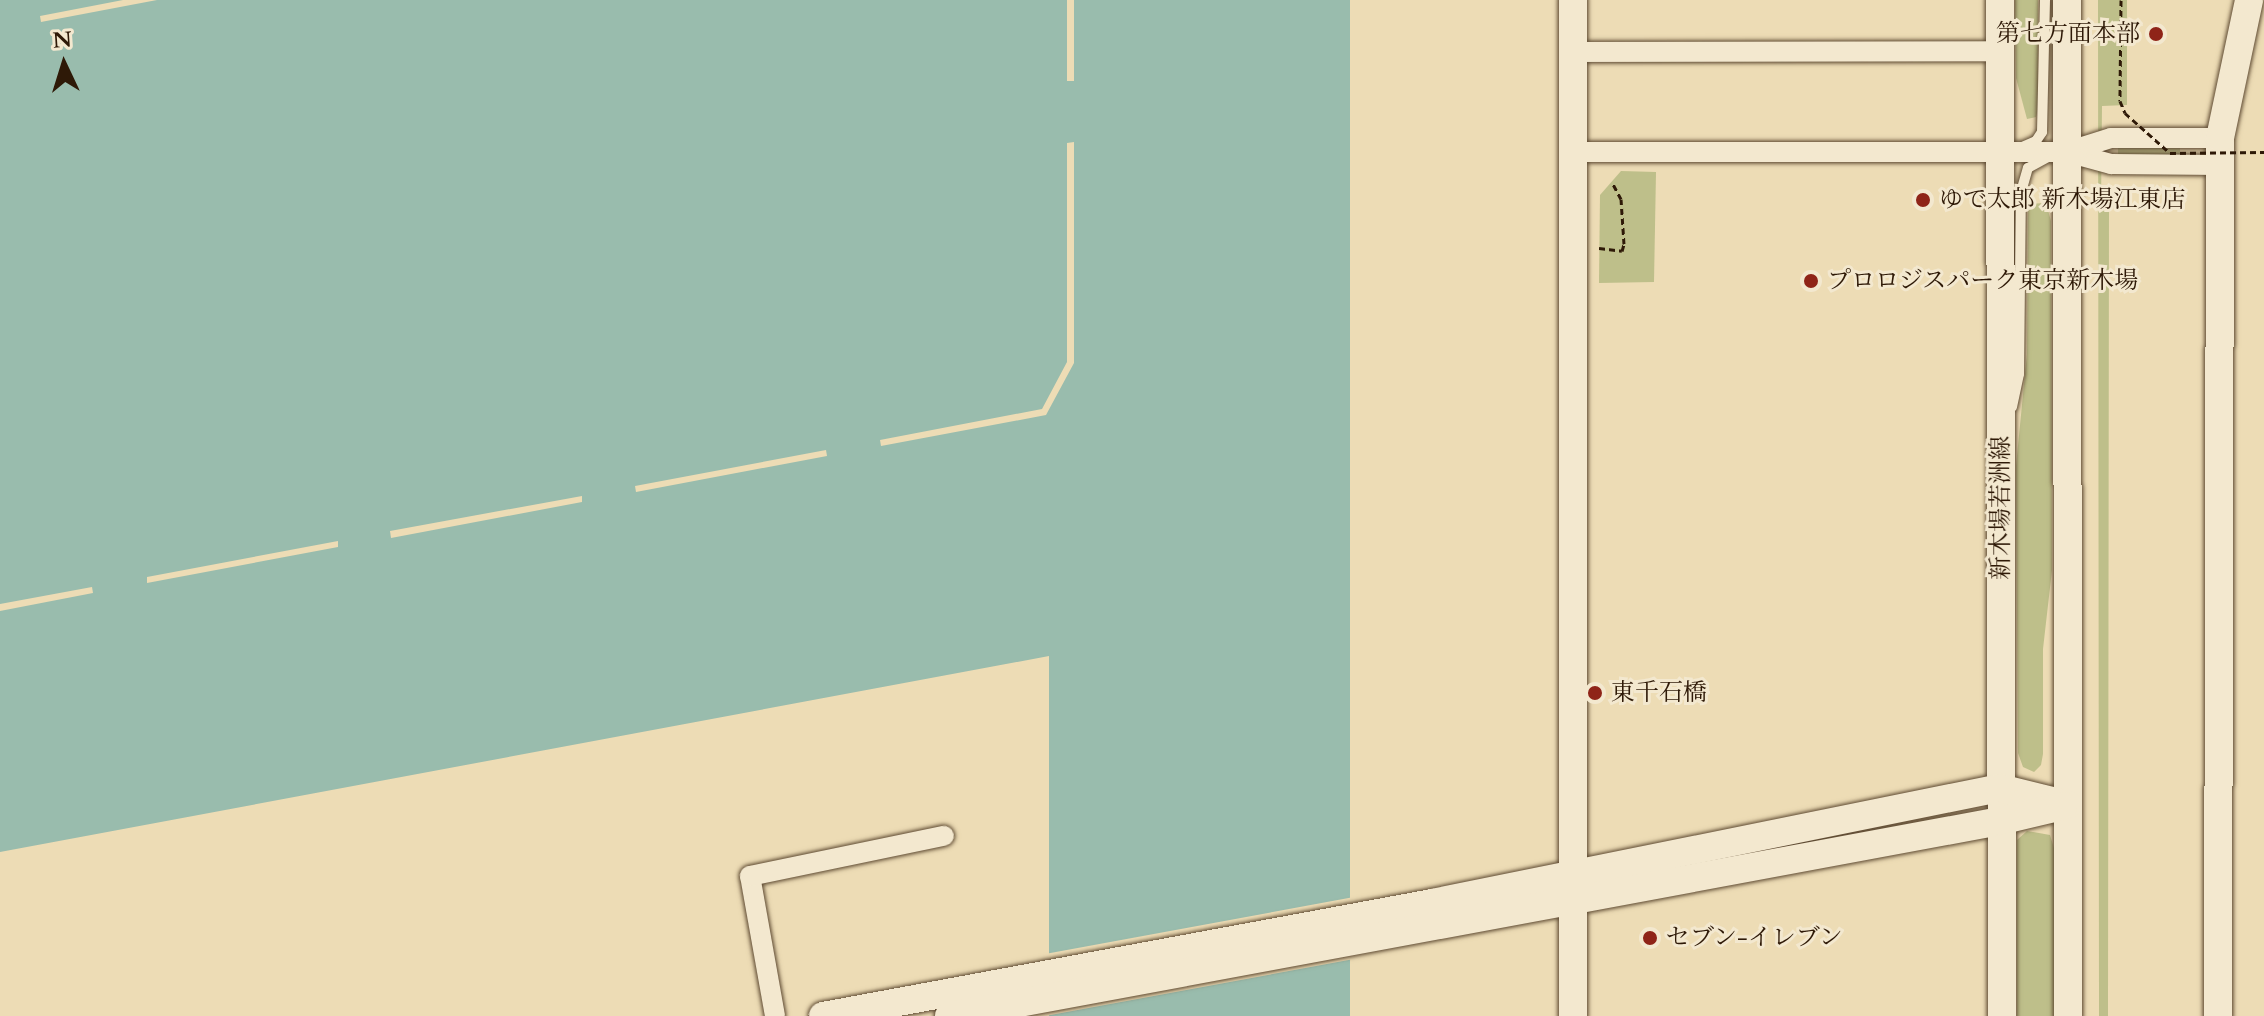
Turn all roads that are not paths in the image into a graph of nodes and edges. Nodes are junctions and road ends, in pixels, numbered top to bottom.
1 (1573, 0) edge
2 (2000, 0) edge
3 (2045, 0) edge
4 (2067, 0) edge
5 (2249, 0) edge
6 (2000, 51) junction
7 (1573, 52) junction
8 (1573, 152) junction
9 (2067, 152) junction
10 (2220, 152) junction
11 (2000, 153) junction
12 (2001, 456) junction
13 (2000, 788) junction
14 (2068, 805) junction
15 (2000, 821) junction
16 (944, 836) dead end
17 (1572, 886) junction
18 (958, 1006) edge
19 (775, 1016) edge
20 (823, 1016) edge
21 (1573, 1016) edge
22 (2002, 1016) edge
23 (2068, 1016) edge
24 (2218, 1016) edge

1 - 7 street
2 - 6 street, 新木場若洲線
3 - 11 lane
4 - 9 street
5 - 10 street
6 - 7 street
6 - 11 street, 新木場若洲線
7 - 8 street
8 - 11 street
8 - 17 street
9 - 10 street
9 - 11 street
9 - 12 lane
9 - 14 street
10 - 24 street
11 - 12 street, 新木場若洲線
12 - 13 street, 新木場若洲線
13 - 14 street
13 - 15 street, 新木場若洲線
13 - 17 street
14 - 15 street
14 - 23 street
15 - 17 street
15 - 22 street, 新木場若洲線
16 - 19 street
17 - 18 street
17 - 21 street
18 - 20 street

